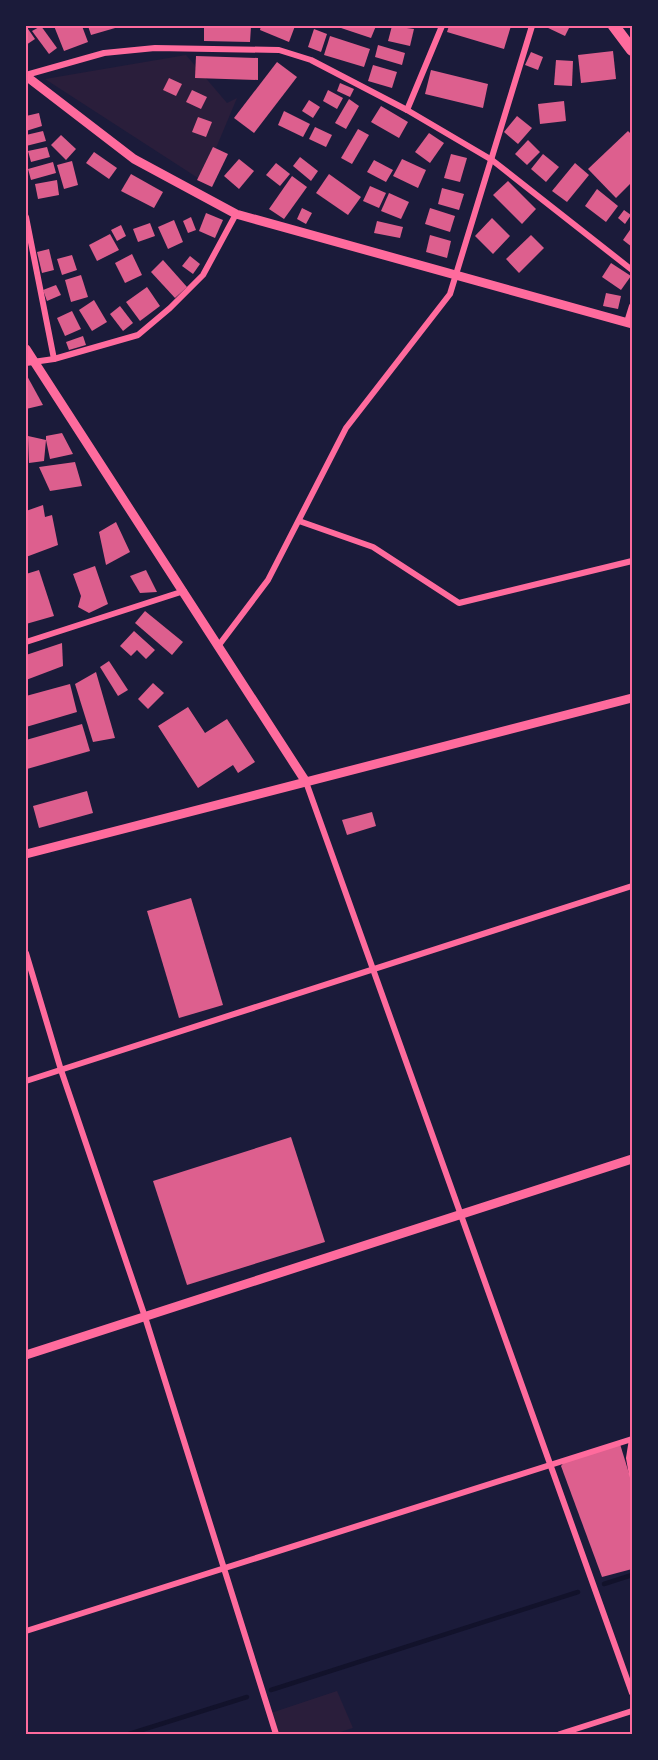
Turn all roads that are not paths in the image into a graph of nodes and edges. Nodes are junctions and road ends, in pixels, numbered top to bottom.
1 (442, 26) edge
2 (532, 26) edge
3 (614, 26) edge
4 (633, 50) edge
5 (26, 75) edge
6 (407, 110) junction
7 (492, 160) junction
8 (236, 214) junction
9 (26, 217) edge
10 (633, 270) edge
11 (457, 276) junction
12 (633, 306) edge
13 (630, 323) edge
14 (26, 349) edge
15 (54, 359) junction
16 (30, 362) edge
17 (299, 520) junction
18 (633, 561) edge
19 (184, 591) junction
20 (26, 642) edge
21 (219, 645) junction
22 (633, 698) edge
23 (306, 782) junction
24 (26, 854) edge
25 (633, 886) edge
26 (26, 953) edge
27 (373, 969) junction
28 (61, 1070) junction
29 (26, 1081) edge
30 (633, 1159) edge
31 (462, 1214) junction
32 (145, 1317) junction
33 (26, 1355) edge
34 (632, 1439) edge
35 (552, 1464) junction
36 (633, 1475) edge
37 (225, 1567) junction
38 (26, 1631) edge
39 (633, 1693) edge
40 (633, 1712) edge
41 (276, 1734) edge
42 (560, 1734) edge

1 - 6 street
2 - 7 street
3 - 4 main road
5 - 6 street
5 - 8 street
6 - 7 street
7 - 10 street
7 - 11 street
8 - 11 street
8 - 15 street
9 - 15 street
11 - 13 street
11 - 17 street
12 - 13 street
14 - 16 street
15 - 16 street
16 - 19 street
17 - 18 street
17 - 21 street
19 - 20 street
19 - 21 street
21 - 23 street
22 - 23 street
23 - 24 street
23 - 27 street
25 - 27 street
26 - 28 street
27 - 28 street
27 - 31 street
28 - 29 street
28 - 32 street
30 - 31 street
31 - 32 street
31 - 35 street
32 - 33 street
32 - 37 street
34 - 35 street
34 - 36 street
35 - 37 street
35 - 39 street
37 - 38 street
37 - 41 street
40 - 42 street

